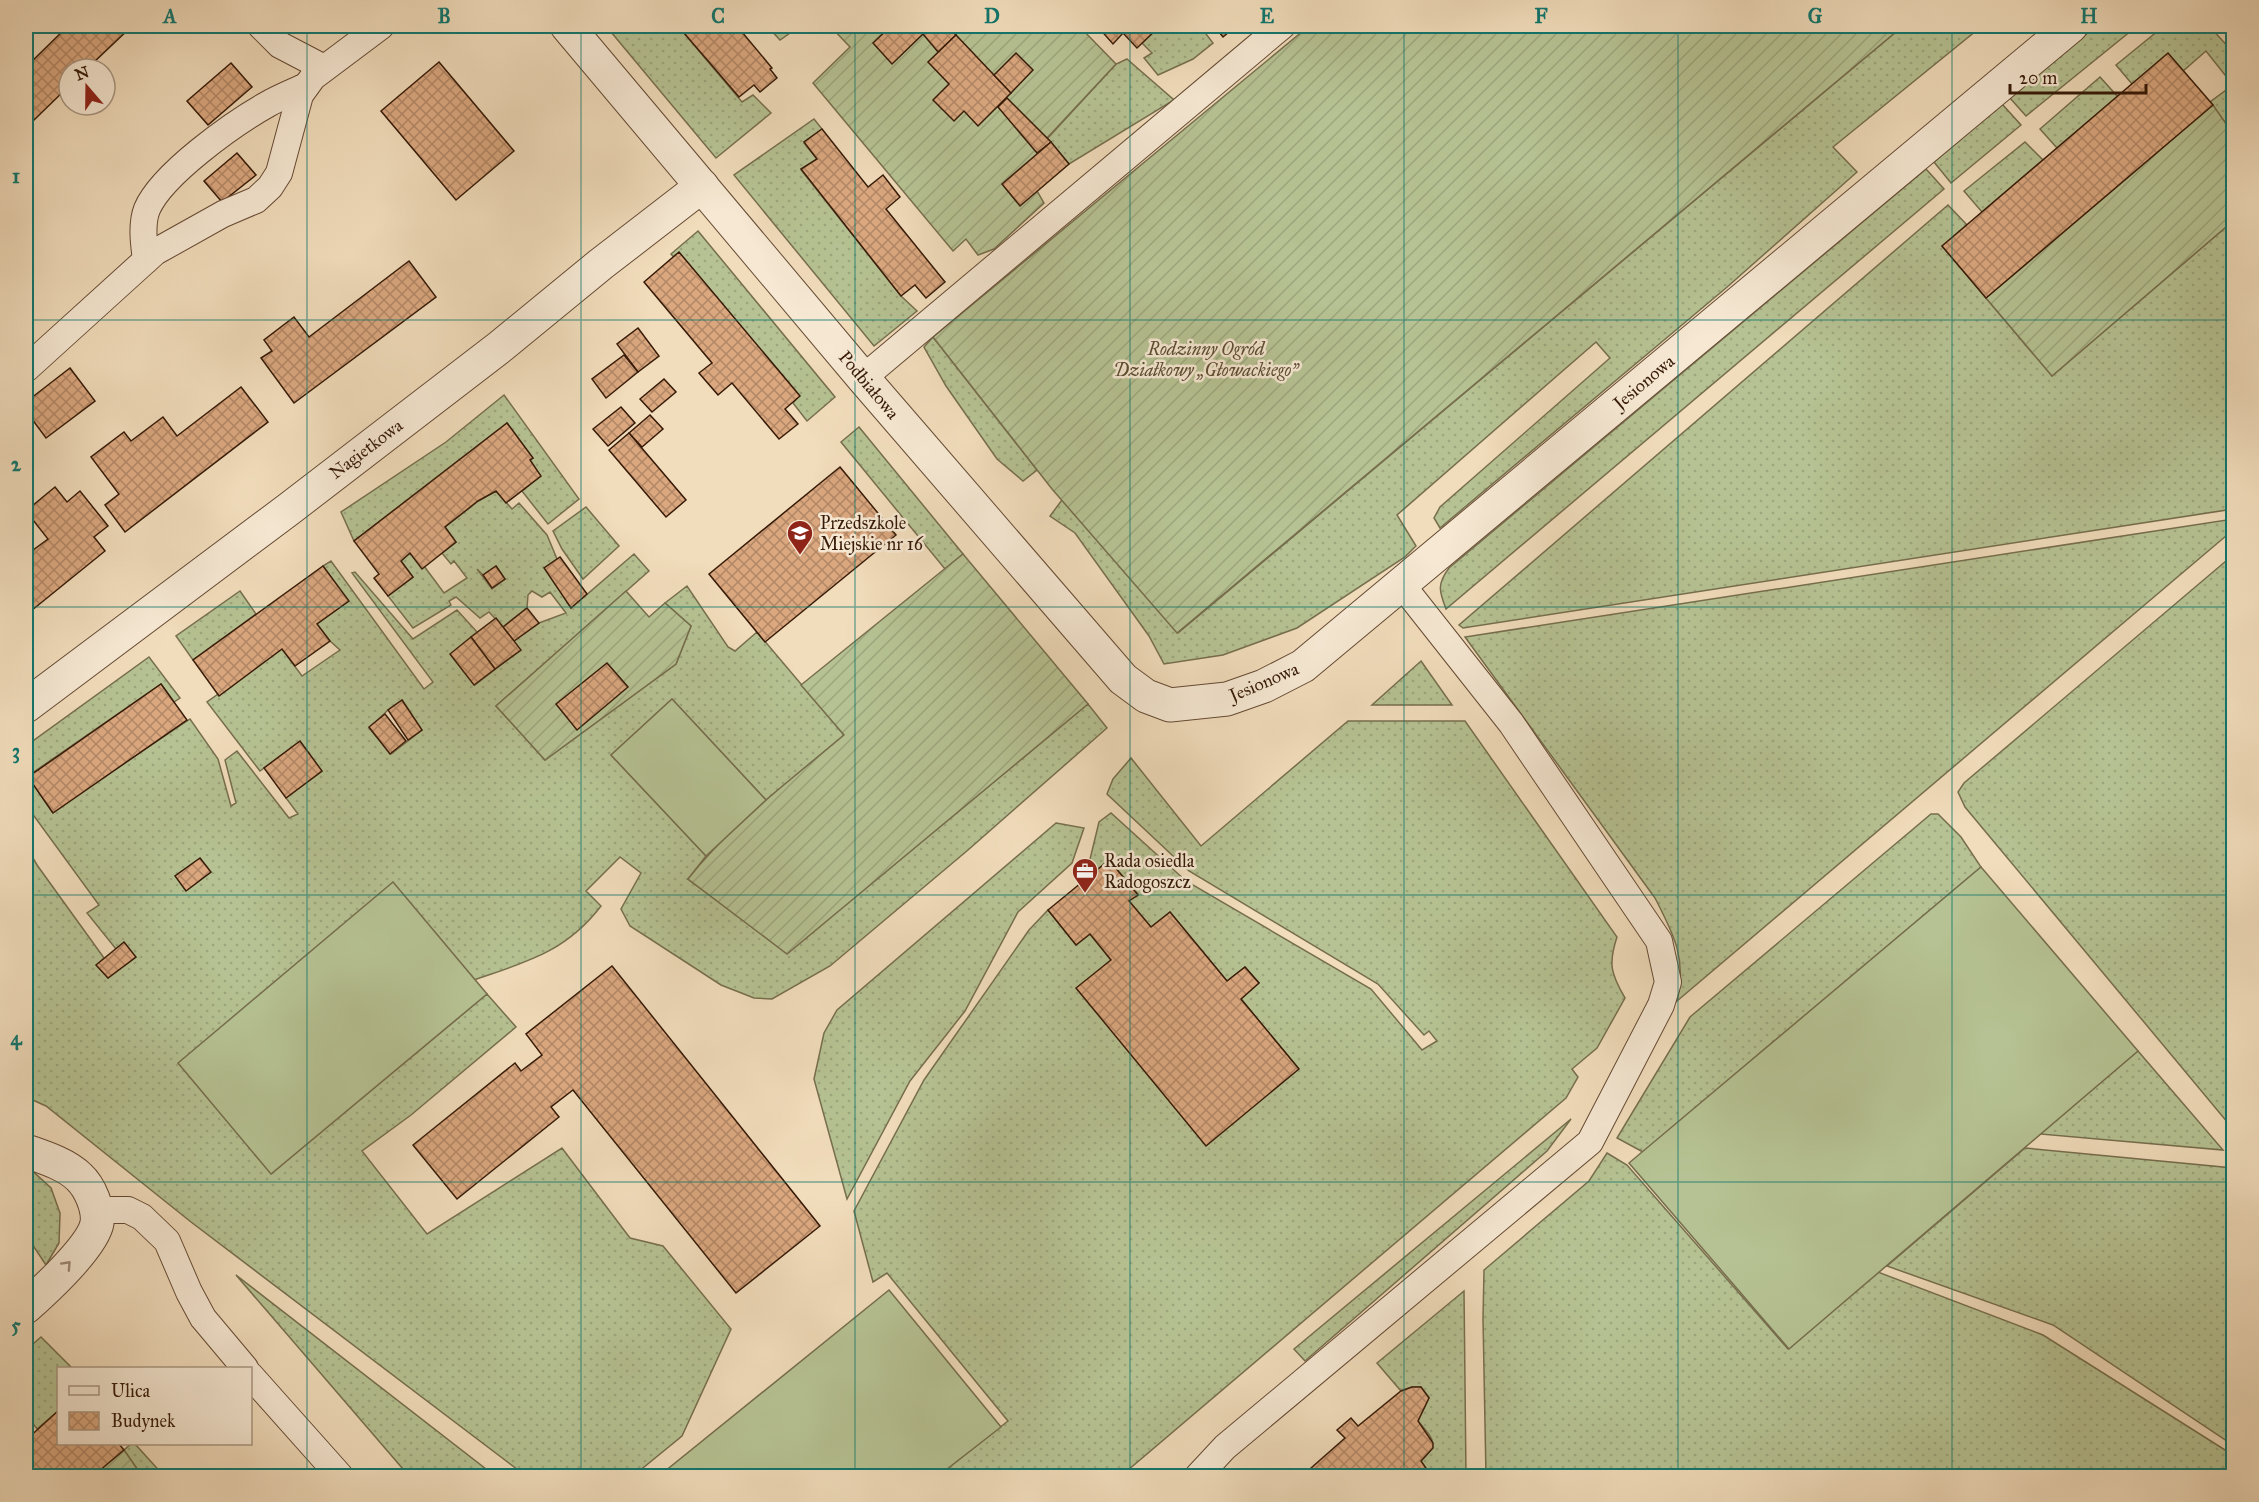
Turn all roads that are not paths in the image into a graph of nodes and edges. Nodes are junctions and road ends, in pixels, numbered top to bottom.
1 (261, 26) edge
2 (381, 26) edge
3 (567, 26) edge
4 (1282, 26) edge
5 (2071, 26) edge
6 (324, 68) junction
7 (306, 86) junction
8 (702, 186) junction
9 (146, 260) junction
10 (26, 369) edge
11 (863, 378) junction
12 (1402, 585) junction
13 (1197, 703) joint
14 (26, 706) edge
15 (26, 1151) edge
16 (95, 1210) junction
17 (26, 1307) edge
18 (244, 1367) edge
19 (252, 1376) edge
20 (340, 1476) edge
21 (1198, 1476) edge

1 - 6 lane
2 - 6 lane
3 - 8 street, Podbiałowa
4 - 11 lane
5 - 12 street, Jesionowa
6 - 7 lane
7 - 9 lane
7 - 9 lane
8 - 11 street, Podbiałowa
8 - 14 street, Nagietkowa
9 - 10 lane
11 - 13 street, Podbiałowa
12 - 13 street, Jesionowa
12 - 21 lane
15 - 16 street
17 -> 16 street
16 - 18 lane
19 - 20 lane

